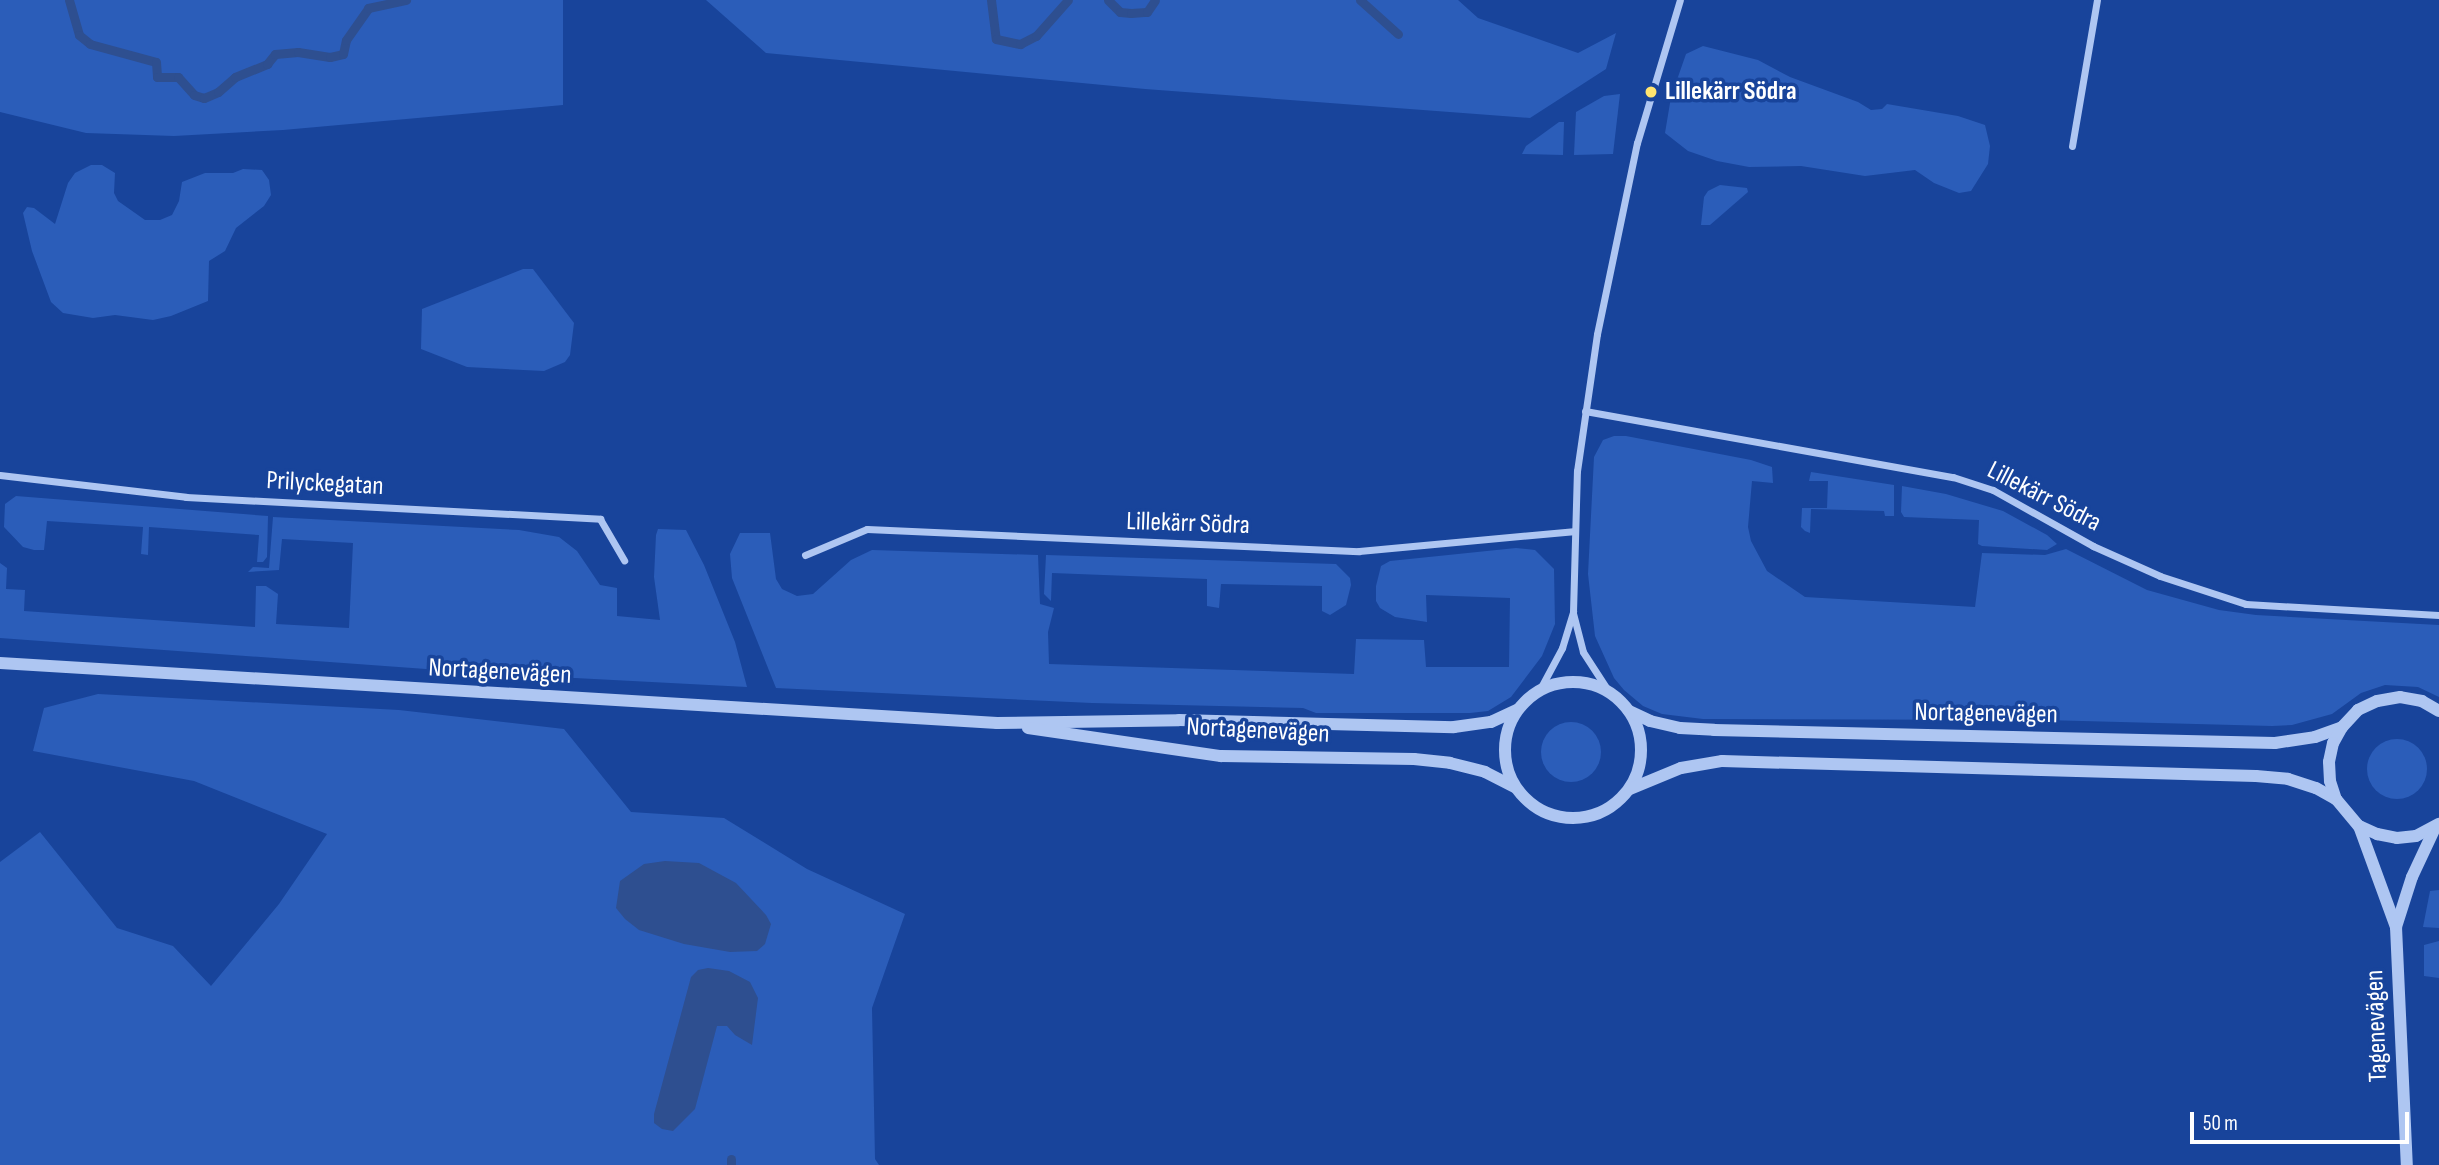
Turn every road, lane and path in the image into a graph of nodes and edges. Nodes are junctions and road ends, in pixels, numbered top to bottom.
1 (1680, 0) edge
2 (2097, 0) edge
3 (2072, 146) dead end
4 (1585, 411) junction
5 (0, 475) edge
6 (1573, 531) junction
7 (805, 555) dead end
8 (624, 560) dead end
9 (1573, 612) junction
10 (2439, 615) edge
11 (0, 663) edge
12 (1539, 691) junction
13 (1609, 692) junction
14 (1517, 710) junction
15 (2439, 710) edge
16 (1629, 711) junction
17 (997, 723) junction
18 (2342, 727) junction
19 (1514, 787) junction
20 (1630, 789) junction
21 (2336, 799) junction
22 (2360, 826) junction
23 (2437, 826) edge
24 (2396, 927) junction
25 (2407, 1165) edge

1 - 4 street
2 - 3 street
4 - 6 street
4 - 10 street, Lillekärr Södra
5 - 8 street, Prilyckegatan
6 - 7 street, Lillekärr Södra
6 - 9 street
9 - 12 street
9 - 13 street
11 - 17 street, Nortagenevägen
12 - 13 street, Nortagenevägen
12 - 14 street, Nortagenevägen
13 - 16 street, Nortagenevägen
14 - 17 street, Nortagenevägen
14 - 19 street, Nortagenevägen
15 - 18 street, Nortagenevägen
16 - 18 street, Nortagenevägen
16 - 20 street, Nortagenevägen
17 - 19 street, Nortagenevägen
18 - 21 street, Nortagenevägen
19 - 20 street, Nortagenevägen
20 - 21 street, Nortagenevägen
21 - 22 street, Nortagenevägen
22 - 23 street, Nortagenevägen
22 - 24 street, Tagenevägen
23 - 24 street, Tagenevägen
24 - 25 street, Tagenevägen

